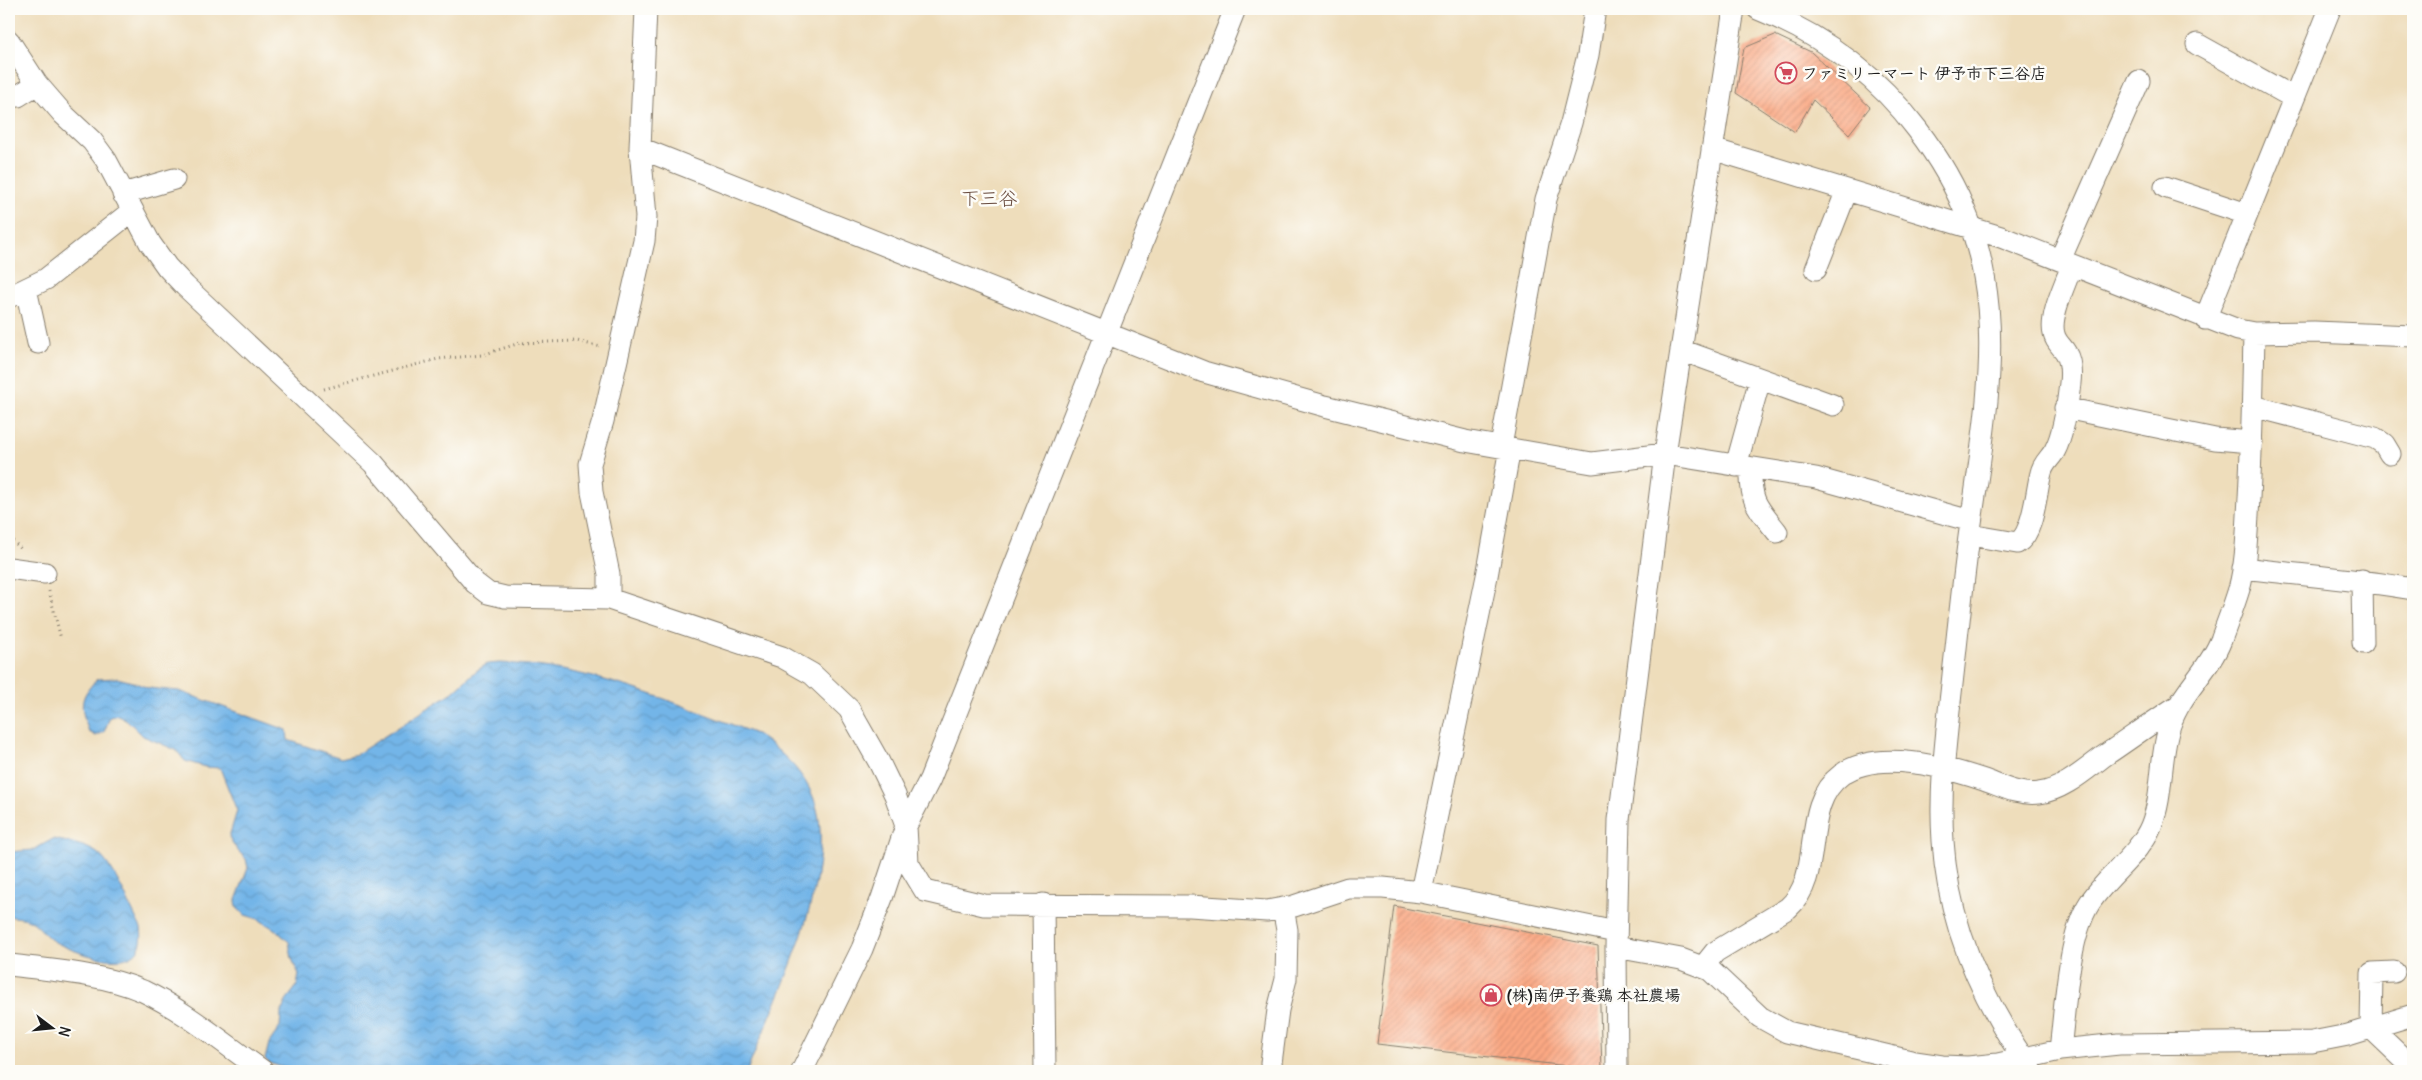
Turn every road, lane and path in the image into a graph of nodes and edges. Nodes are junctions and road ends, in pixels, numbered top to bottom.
1 (646, 9) edge
2 (1235, 9) edge
3 (1595, 9) edge
4 (1734, 9) edge
5 (1758, 9) edge
6 (2330, 9) edge
7 (1798, 16) edge
8 (9, 41) edge
9 (2197, 44) dead end
10 (2139, 81) dead end
11 (37, 84) junction
12 (9, 97) edge
13 (2294, 98) junction
14 (640, 148) junction
15 (1712, 150) junction
16 (174, 179) dead end
17 (2165, 187) dead end
18 (1847, 190) junction
19 (127, 203) junction
20 (2247, 214) junction
21 (1971, 227) junction
22 (2066, 262) junction
23 (1816, 270) dead end
24 (17, 293) edge
25 (2204, 319) junction
26 (2254, 333) junction
27 (1106, 334) junction
28 (2413, 336) edge
29 (38, 343) dead end
30 (1681, 350) junction
31 (618, 351) junction
32 (1760, 379) junction
33 (300, 396) junction
34 (1833, 405) dead end
35 (2253, 406) junction
36 (2065, 408) junction
37 (2252, 442) junction
38 (1506, 447) junction
39 (1665, 454) junction
40 (2390, 454) dead end
41 (1743, 467) junction
42 (1970, 528) junction
43 (1778, 532) dead end
44 (9, 568) edge
45 (2243, 568) junction
46 (45, 573) dead end
47 (2362, 580) junction
48 (2413, 589) edge
49 (609, 599) junction
50 (2363, 643) dead end
51 (2176, 707) junction
52 (1943, 767) junction
53 (906, 826) junction
54 (1421, 892) junction
55 (1043, 904) junction
56 (1283, 908) junction
57 (1616, 940) junction
58 (9, 965) edge
59 (1703, 966) junction
60 (2394, 972) dead end
61 (2413, 1015) edge
62 (2372, 1028) junction
63 (2060, 1050) junction
64 (2028, 1065) edge
65 (1982, 1068) edge
66 (2413, 1068) edge
67 (263, 1071) edge
68 (802, 1071) edge
69 (1045, 1071) edge
70 (1272, 1071) edge
71 (1618, 1071) edge

1 - 14 street
2 - 27 street
3 - 38 street
4 - 15 street
5 - 7 street
6 - 13 street
7 - 21 street
8 - 11 street
9 - 13 street
10 - 22 street
11 - 12 street
11 - 19 street
13 - 20 street
14 - 27 street
14 - 31 street
15 - 18 street
15 - 30 street
16 - 19 street
17 - 20 street
18 - 21 street
18 - 23 street
19 - 24 street
19 - 33 street
20 - 25 street
21 - 22 street
21 - 42 street
22 - 25 street
22 - 36 street
24 - 29 street
25 - 26 street
26 - 28 street
26 - 35 street
27 - 38 street
27 - 53 street
30 - 32 street
30 - 39 street
31 - 33 path
31 - 49 street
32 - 34 street
32 - 41 street
33 - 49 street
35 - 37 street
35 - 40 street
36 - 37 street
36 - 42 street
37 - 45 street
38 - 39 street
38 - 54 street
39 - 41 street
39 - 57 street
41 - 42 street
41 - 43 street
42 - 52 street
44 - 46 street
45 - 47 street
45 - 51 street
47 - 48 street
47 - 50 street
49 - 53 street
51 - 52 street
51 - 63 street
52 - 59 street
52 - 64 street
53 - 55 street
53 - 68 street
54 - 56 street
54 - 57 street
55 - 56 street
55 - 69 street
56 - 70 street
57 - 59 street
57 - 71 street
58 - 67 street
59 - 65 street
60 - 62 street
61 - 62 street
62 - 63 street
62 - 66 street
63 - 64 street
64 - 65 street

